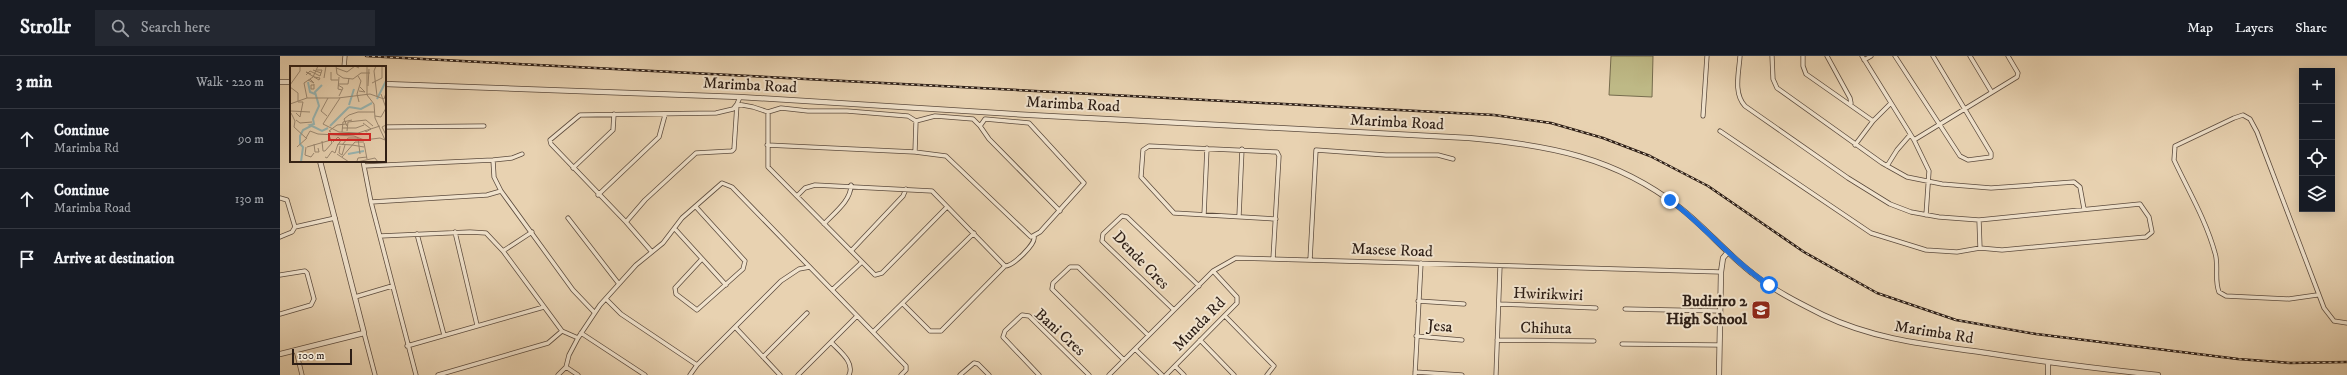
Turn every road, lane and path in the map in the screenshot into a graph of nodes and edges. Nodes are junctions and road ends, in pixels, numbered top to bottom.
1 (345, 56) edge
2 (1707, 56) edge
3 (1740, 56) edge
4 (1772, 56) edge
5 (1803, 56) edge
6 (1827, 56) edge
7 (1871, 56) edge
8 (1895, 56) edge
9 (1933, 56) edge
10 (1970, 56) edge
11 (2008, 56) edge
12 (1863, 58) edge
13 (344, 66) edge
14 (386, 84) edge
15 (1991, 91) junction
16 (740, 97) junction
17 (1850, 103) junction
18 (737, 104) junction
19 (1890, 104) junction
20 (1966, 108) junction
21 (768, 112) junction
22 (614, 114) junction
23 (665, 115) junction
24 (1703, 116) dead end
25 (916, 120) junction
26 (1873, 121) junction
27 (1939, 124) junction
28 (484, 126) dead end
29 (980, 126) junction
30 (386, 127) edge
31 (1720, 131) dead end
32 (1910, 135) junction
33 (1914, 140) junction
34 (1855, 145) junction
35 (767, 146) junction
36 (1207, 148) junction
37 (1242, 149) junction
38 (915, 152) junction
39 (522, 154) dead end
40 (1454, 159) dead end
41 (493, 160) junction
42 (320, 162) edge
43 (363, 162) edge
44 (364, 166) junction
45 (1887, 166) junction
46 (573, 168) junction
47 (1929, 182) junction
48 (851, 186) junction
49 (906, 189) junction
50 (501, 191) junction
51 (598, 195) junction
52 (797, 196) junction
53 (280, 198) edge
54 (371, 202) junction
55 (696, 206) junction
56 (947, 207) junction
57 (2084, 209) junction
58 (1060, 210) junction
59 (1926, 215) junction
60 (1204, 216) junction
61 (1239, 216) junction
62 (335, 218) junction
63 (568, 218) dead end
64 (1276, 219) junction
65 (1979, 220) junction
66 (626, 222) junction
67 (824, 224) junction
68 (295, 228) junction
69 (674, 229) junction
70 (455, 232) junction
71 (532, 232) junction
72 (974, 233) junction
73 (417, 234) junction
74 (380, 236) junction
75 (280, 237) edge
76 (1034, 237) junction
77 (1980, 248) junction
78 (503, 251) junction
79 (851, 251) junction
80 (652, 252) junction
81 (1728, 252) junction
82 (1273, 259) junction
83 (701, 260) junction
84 (1310, 260) junction
85 (862, 262) junction
86 (1421, 263) junction
87 (1005, 266) junction
88 (1500, 266) junction
89 (810, 267) junction
90 (1214, 271) junction
91 (1721, 272) junction
92 (280, 275) edge
93 (619, 284) junction
94 (726, 285) junction
95 (392, 286) junction
96 (1199, 286) junction
97 (832, 290) junction
98 (2317, 295) junction
99 (355, 297) junction
100 (607, 300) junction
101 (1418, 301) junction
102 (903, 304) junction
103 (1464, 304) dead end
104 (1499, 304) junction
105 (544, 307) junction
106 (1596, 308) dead end
107 (1625, 309) dead end
108 (1174, 310) junction
109 (1720, 311) junction
110 (594, 312) junction
111 (807, 313) dead end
112 (280, 314) edge
113 (857, 316) junction
114 (1225, 316) junction
115 (2347, 323) edge
116 (477, 325) junction
117 (736, 328) junction
118 (562, 331) junction
119 (873, 332) junction
120 (364, 333) junction
121 (582, 333) junction
122 (444, 335) junction
123 (1148, 336) junction
124 (1416, 336) junction
125 (578, 338) junction
126 (1200, 340) junction
127 (1462, 340) dead end
128 (1497, 340) junction
129 (1594, 341) dead end
130 (831, 342) junction
131 (1622, 344) dead end
132 (1719, 345) junction
133 (407, 346) junction
134 (1135, 349) junction
135 (296, 350) junction
136 (280, 354) edge
137 (763, 357) junction
138 (1124, 360) junction
139 (2048, 362) junction
140 (697, 365) junction
141 (1175, 366) junction
142 (566, 367) junction
143 (1415, 373) edge
144 (2122, 373) edge
145 (302, 375) edge
146 (375, 375) edge
147 (416, 375) edge
148 (438, 375) edge
149 (558, 375) edge
150 (578, 375) edge
151 (645, 375) edge
152 (690, 375) edge
153 (780, 375) edge
154 (798, 375) edge
155 (849, 375) edge
156 (901, 375) edge
157 (960, 375) edge
158 (989, 375) edge
159 (1039, 375) edge
160 (1089, 375) edge
161 (1109, 375) edge
162 (1162, 375) edge
163 (1166, 375) edge
164 (1184, 375) edge
165 (1234, 375) edge
166 (1267, 375) edge
167 (1462, 375) edge
168 (1496, 375) edge
169 (1718, 375) edge
170 (2048, 375) edge
171 (2158, 375) edge

1 - 13 street
2 - 24 street
3 - 59 street
4 - 34 street
5 - 17 street
6 - 17 street
7 - 12 street
8 - 27 street
9 - 20 street
10 - 15 street
11 - 15 street
12 - 19 street
14 - 16 street, Marimba Road
15 - 20 street
16 - 18 street
16 - 81 street, Marimba Road
17 - 26 street
18 - 21 street
18 - 23 street
18 - 66 street
19 - 26 street
19 - 32 street
20 - 27 street
20 - 27 street
21 - 25 street
21 - 35 street
22 - 23 street
22 - 46 street
22 - 46 street
23 - 51 street
25 - 29 street
25 - 38 street
26 - 34 street
27 - 33 street
28 - 30 street
29 - 58 street
29 - 58 street
31 - 77 street
32 - 33 street
32 - 45 street
33 - 47 street
34 - 45 street
35 - 38 street
35 - 52 street
36 - 37 street
36 - 60 street
36 - 60 street
37 - 61 street
37 - 64 street
38 - 76 street
39 - 41 street
40 - 84 street
41 - 44 street
41 - 50 street
42 - 62 street
43 - 44 street
44 - 54 street
45 - 47 street
46 - 51 street
47 - 57 street
47 - 59 street
48 - 49 street
48 - 52 street
48 - 67 street
49 - 56 street
49 - 79 street
50 - 54 street
50 - 71 street
51 - 66 street
52 - 67 street
53 - 68 street
54 - 74 street
55 - 69 street
55 - 89 street
55 - 94 street
56 - 72 street
56 - 85 street
57 - 65 street
57 - 77 street
58 - 76 street
59 - 65 street
60 - 61 street
61 - 64 street
62 - 68 street
62 - 99 street
63 - 93 street
64 - 82 street
65 - 77 street
66 - 80 street
67 - 79 street
68 - 75 street
69 - 80 street
69 - 83 street
70 - 73 street
70 - 78 street
70 - 116 street
71 - 78 street
71 - 110 street
72 - 87 street
72 - 102 street
73 - 74 street
73 - 122 street
74 - 95 street
76 - 87 street
78 - 105 street
79 - 85 street
80 - 93 street
81 - 91 street
81 - 139 street, Marimba Rd
82 - 84 street, Masese Road
82 - 90 street, Masese Road
83 - 94 street
83 - 94 street
84 - 86 street, Masese Road
85 - 97 street
86 - 88 street, Masese Road
86 - 101 street
87 - 102 street
88 - 91 street, Masese Road
88 - 104 street
89 - 97 street
89 - 117 street
90 - 96 street, Masese Road
90 - 114 street, Munda Rd
91 - 109 street
92 - 112 street
93 - 100 street
95 - 99 street
95 - 133 street
96 - 108 street, Masese Road
96 - 108 street, Dende Cres
97 - 113 street
98 - 98 street
98 - 115 street
99 - 120 street
100 - 110 street
100 - 140 street
101 - 103 street
101 - 124 street
102 - 119 street
104 - 106 street, Hwirikwiri
104 - 128 street
105 - 116 street
105 - 118 street
107 - 109 street
108 - 123 street, Masese Road
109 - 132 street
110 - 121 street
111 - 137 street
113 - 119 street
113 - 130 street
114 - 126 street, Munda Rd
114 - 166 street
116 - 122 street
117 - 137 street
117 - 140 street
118 - 125 street
118 - 148 street
119 - 156 street
120 - 135 street
120 - 146 street
121 - 125 street
121 - 151 street
122 - 133 street
123 - 134 street, Masese Road
123 - 138 street
124 - 127 street, Jesa
124 - 143 street
125 - 142 street
126 - 141 street, Munda Rd
126 - 165 street
128 - 129 street, Chihuta
128 - 168 street
130 - 154 street
130 - 155 street
131 - 132 street
132 - 169 street
133 - 147 street
134 - 138 street, Masese Road
134 - 162 street
135 - 136 street
135 - 145 street
137 - 153 street
138 - 161 street, Masese Road
139 - 144 street, Marimba Rd
139 - 170 street
140 - 152 street
141 - 163 street, Munda Rd
141 - 164 street
142 - 149 street
142 - 150 street
143 - 167 street
144 - 171 street, Marimba Rd
157 - 158 street
159 - 160 street, Bani Cres

